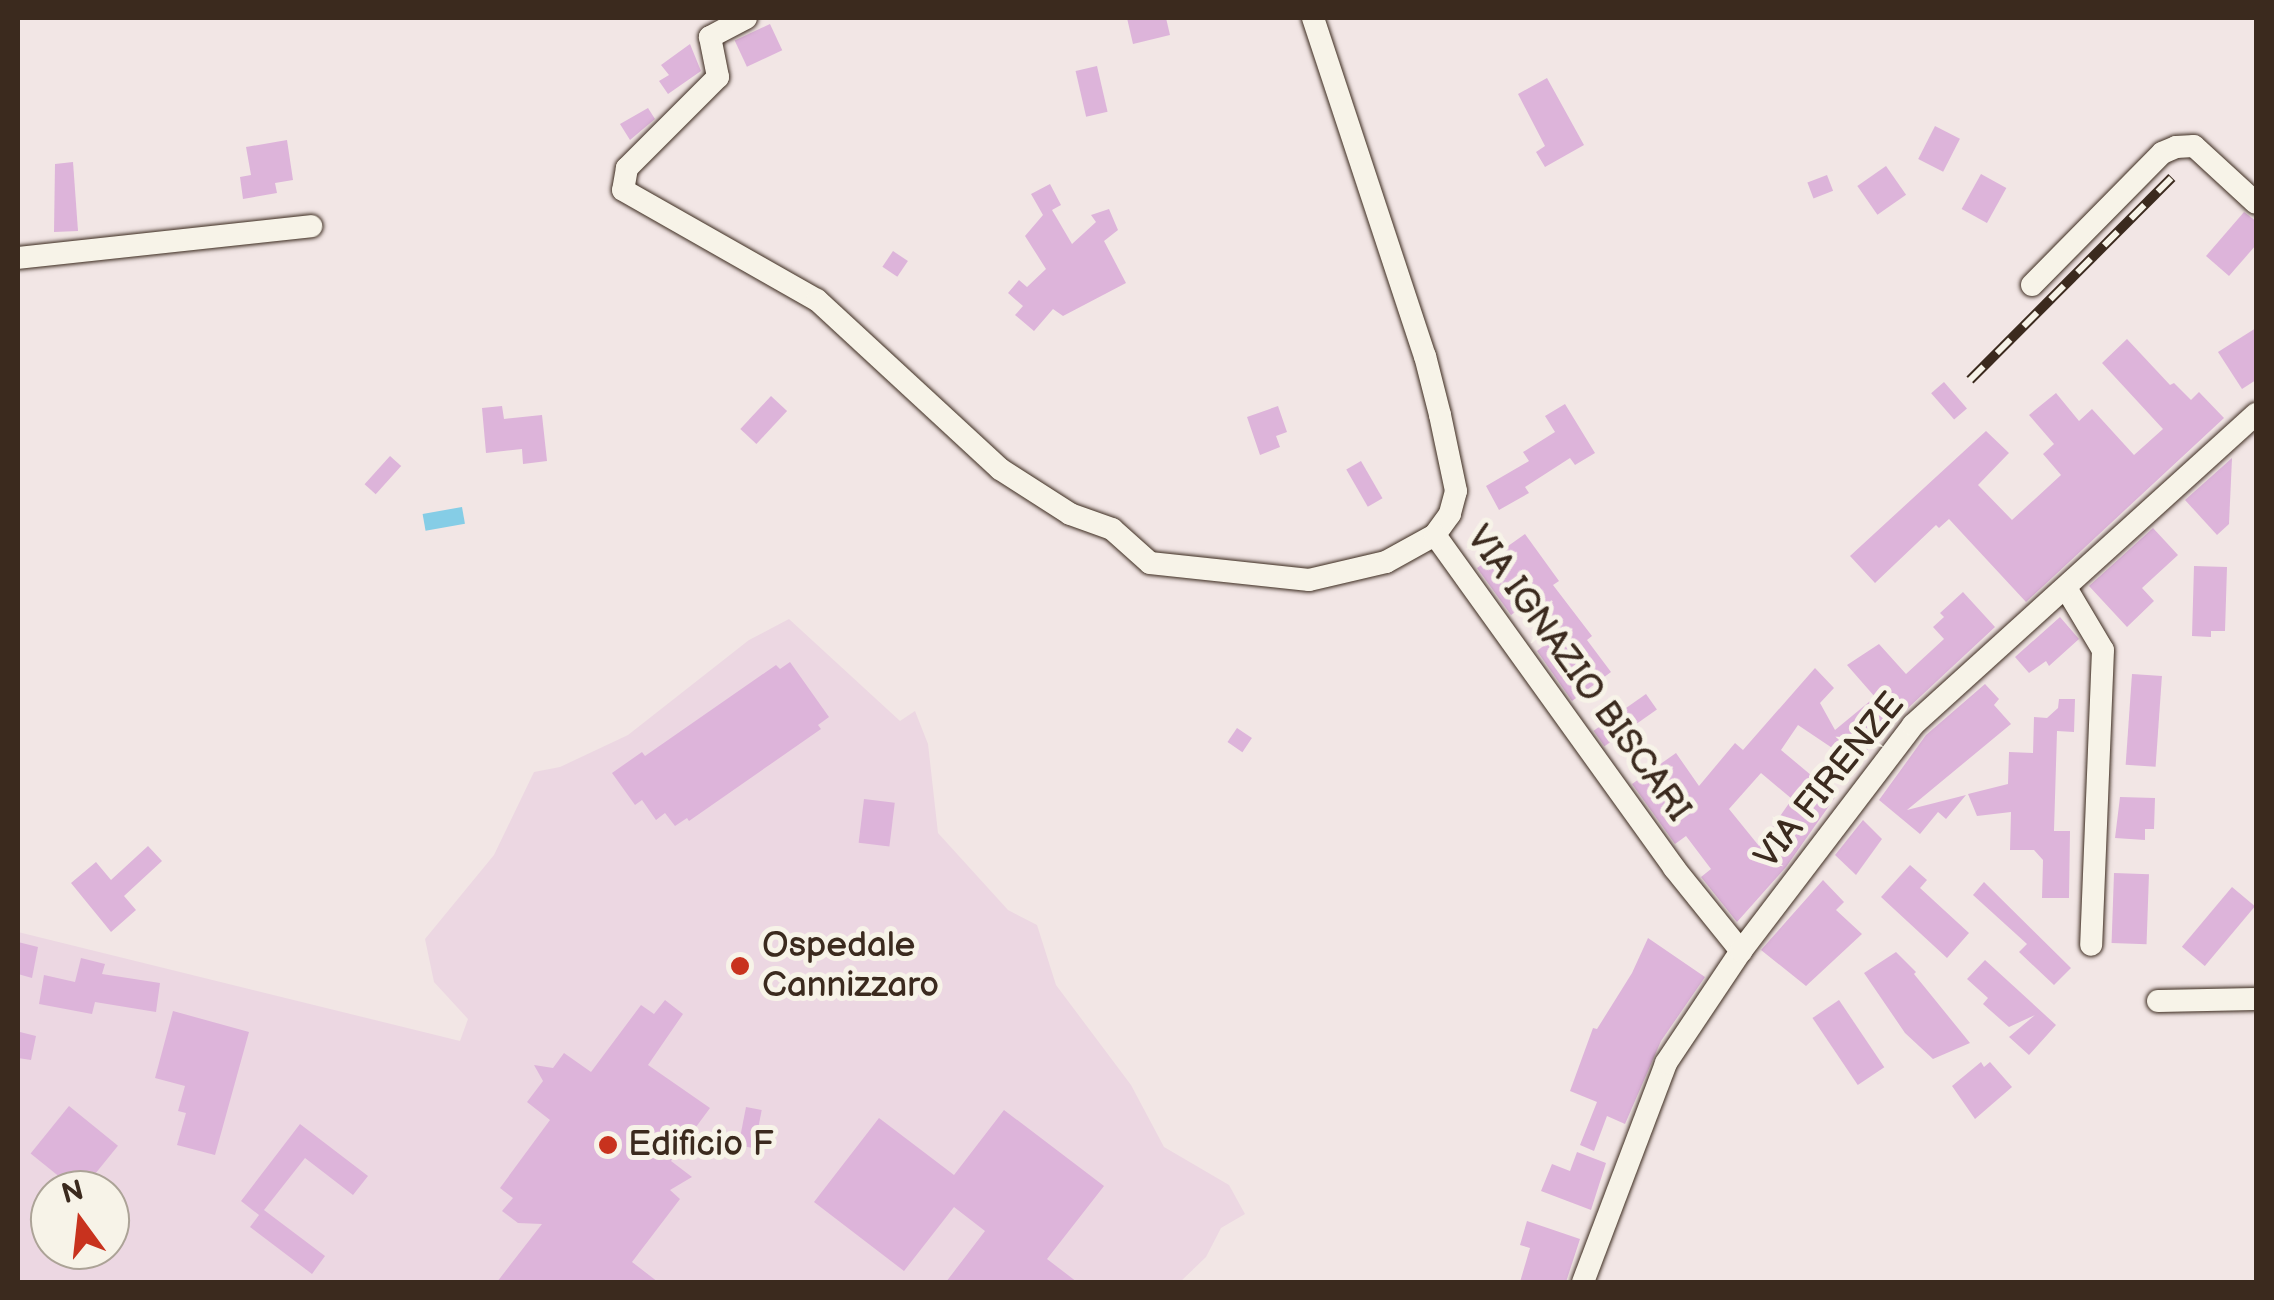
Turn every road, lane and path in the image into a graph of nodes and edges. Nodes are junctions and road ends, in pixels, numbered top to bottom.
1 (746, 18) edge
2 (1314, 18) edge
3 (2256, 203) edge
4 (311, 226) dead end
5 (18, 258) edge
6 (2032, 285) dead end
7 (2256, 414) edge
8 (1435, 534) junction
9 (2066, 588) junction
10 (2091, 945) dead end
11 (1740, 951) junction
12 (2256, 1000) edge
13 (2158, 1001) dead end
14 (1583, 1282) edge

1 - 8 street
2 - 8 street, VIA IGNAZIO BISCARI
3 - 6 street
4 - 5 street
7 - 9 street, VIA FIRENZE
8 - 11 street, VIA IGNAZIO BISCARI
9 - 10 street
9 - 11 street, VIA FIRENZE
11 - 14 street, VIA FIRENZE
12 - 13 street

